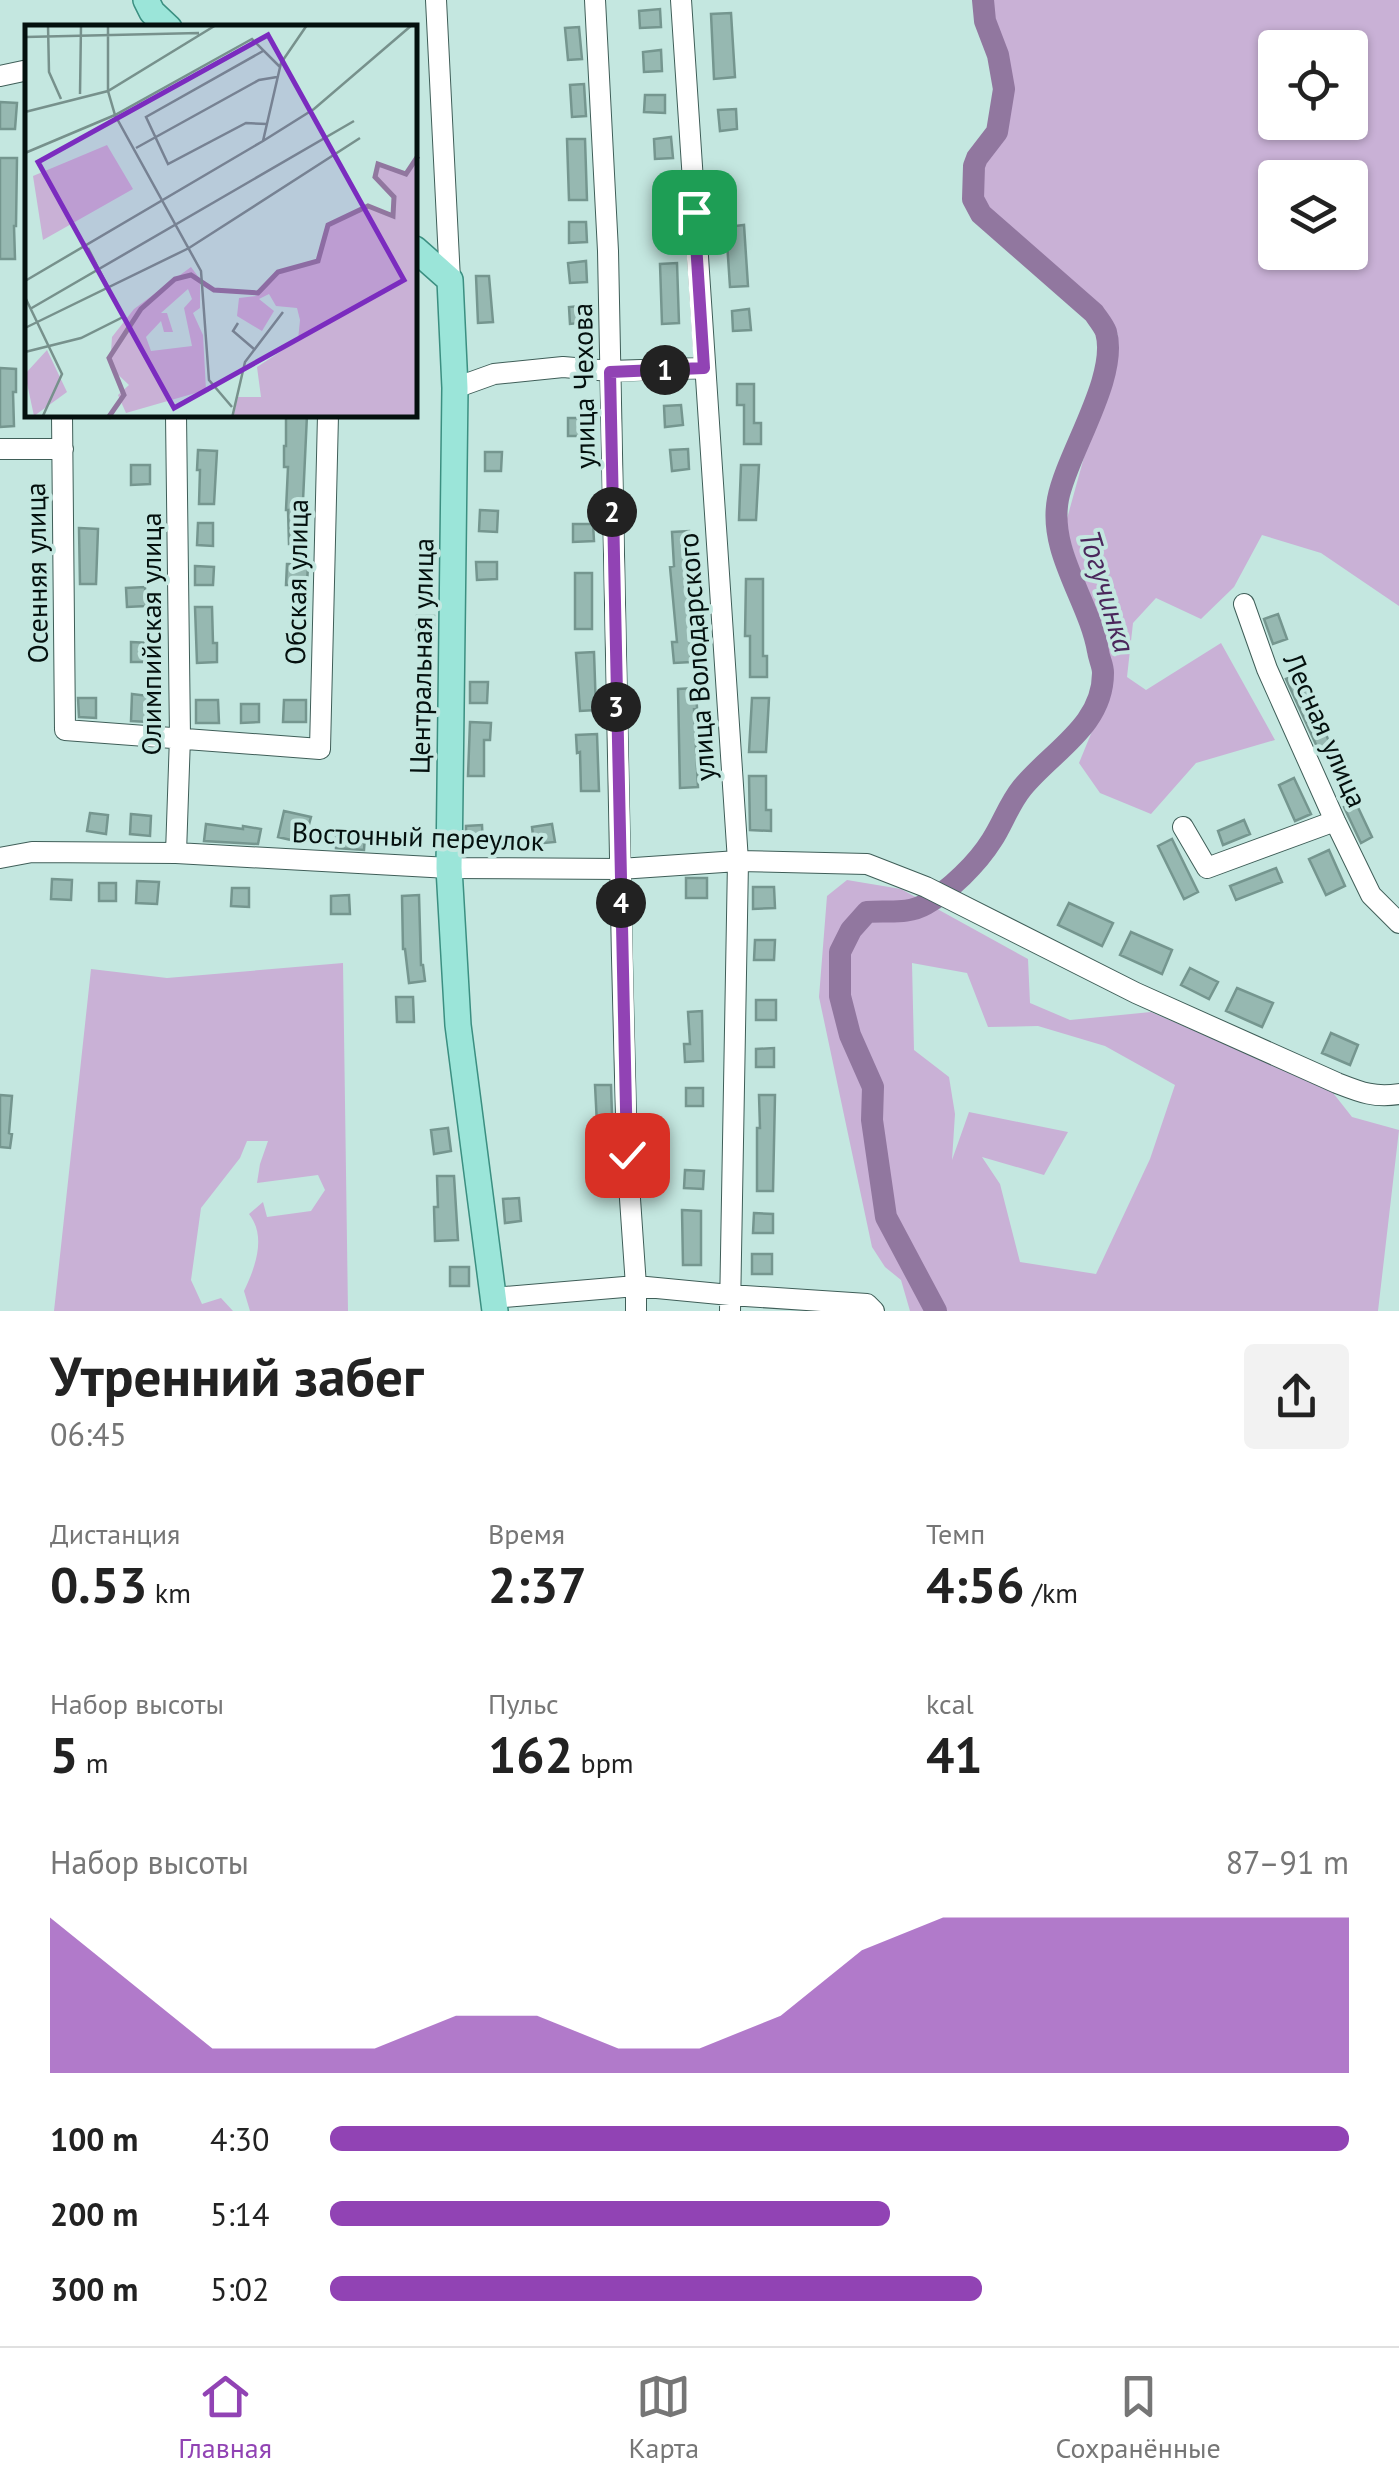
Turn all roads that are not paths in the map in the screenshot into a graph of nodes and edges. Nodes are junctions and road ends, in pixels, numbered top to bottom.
1 (146, 0) edge
2 (436, 0) edge
3 (595, 0) edge
4 (681, 0) edge
5 (167, 25) edge
6 (25, 71) edge
7 (0, 76) edge
8 (418, 252) edge
9 (450, 280) junction
10 (704, 368) junction
11 (610, 372) junction
12 (455, 388) junction
13 (62, 418) edge
14 (176, 418) edge
15 (328, 418) edge
16 (0, 448) edge
17 (62, 448) junction
18 (1244, 604) dead end
19 (180, 737) junction
20 (1334, 820) junction
21 (1182, 827) dead end
22 (176, 852) junction
23 (0, 858) edge
24 (738, 861) junction
25 (448, 868) junction
26 (620, 868) junction
27 (1399, 923) edge
28 (1399, 1094) edge
29 (636, 1286) junction
30 (730, 1303) edge
31 (494, 1305) edge
32 (636, 1311) edge
33 (874, 1311) edge

1 - 5 main road
2 - 9 street, Центральная улица
3 - 11 street, улица Чехова
4 - 10 street, улица Володарского
6 - 7 street
8 - 9 main road
9 - 12 main road, Центральная улица
10 - 11 street
10 - 24 street, улица Володарского
11 - 12 street
11 - 26 street, улица Чехова
12 - 25 main road, Центральная улица
13 - 17 street, Осенняя улица
14 - 19 street, Олимпийская улица
15 - 19 street, Обская улица
16 - 17 street
17 - 19 street, Осенняя улица
18 - 20 street, Лесная улица
19 - 22 street, Олимпийская улица
20 - 21 street
20 - 27 street, Лесная улица
22 - 23 street, Восточный переулок
22 - 25 street, Восточный переулок
24 - 26 street, Восточный переулок
24 - 28 street, Восточный переулок
24 - 30 street, улица Володарского
25 - 26 street, Восточный переулок
25 - 31 main road, Центральная улица
26 - 29 street, улица Чехова
29 - 30 street
29 - 31 street
29 - 32 street, улица Чехова
30 - 33 street

